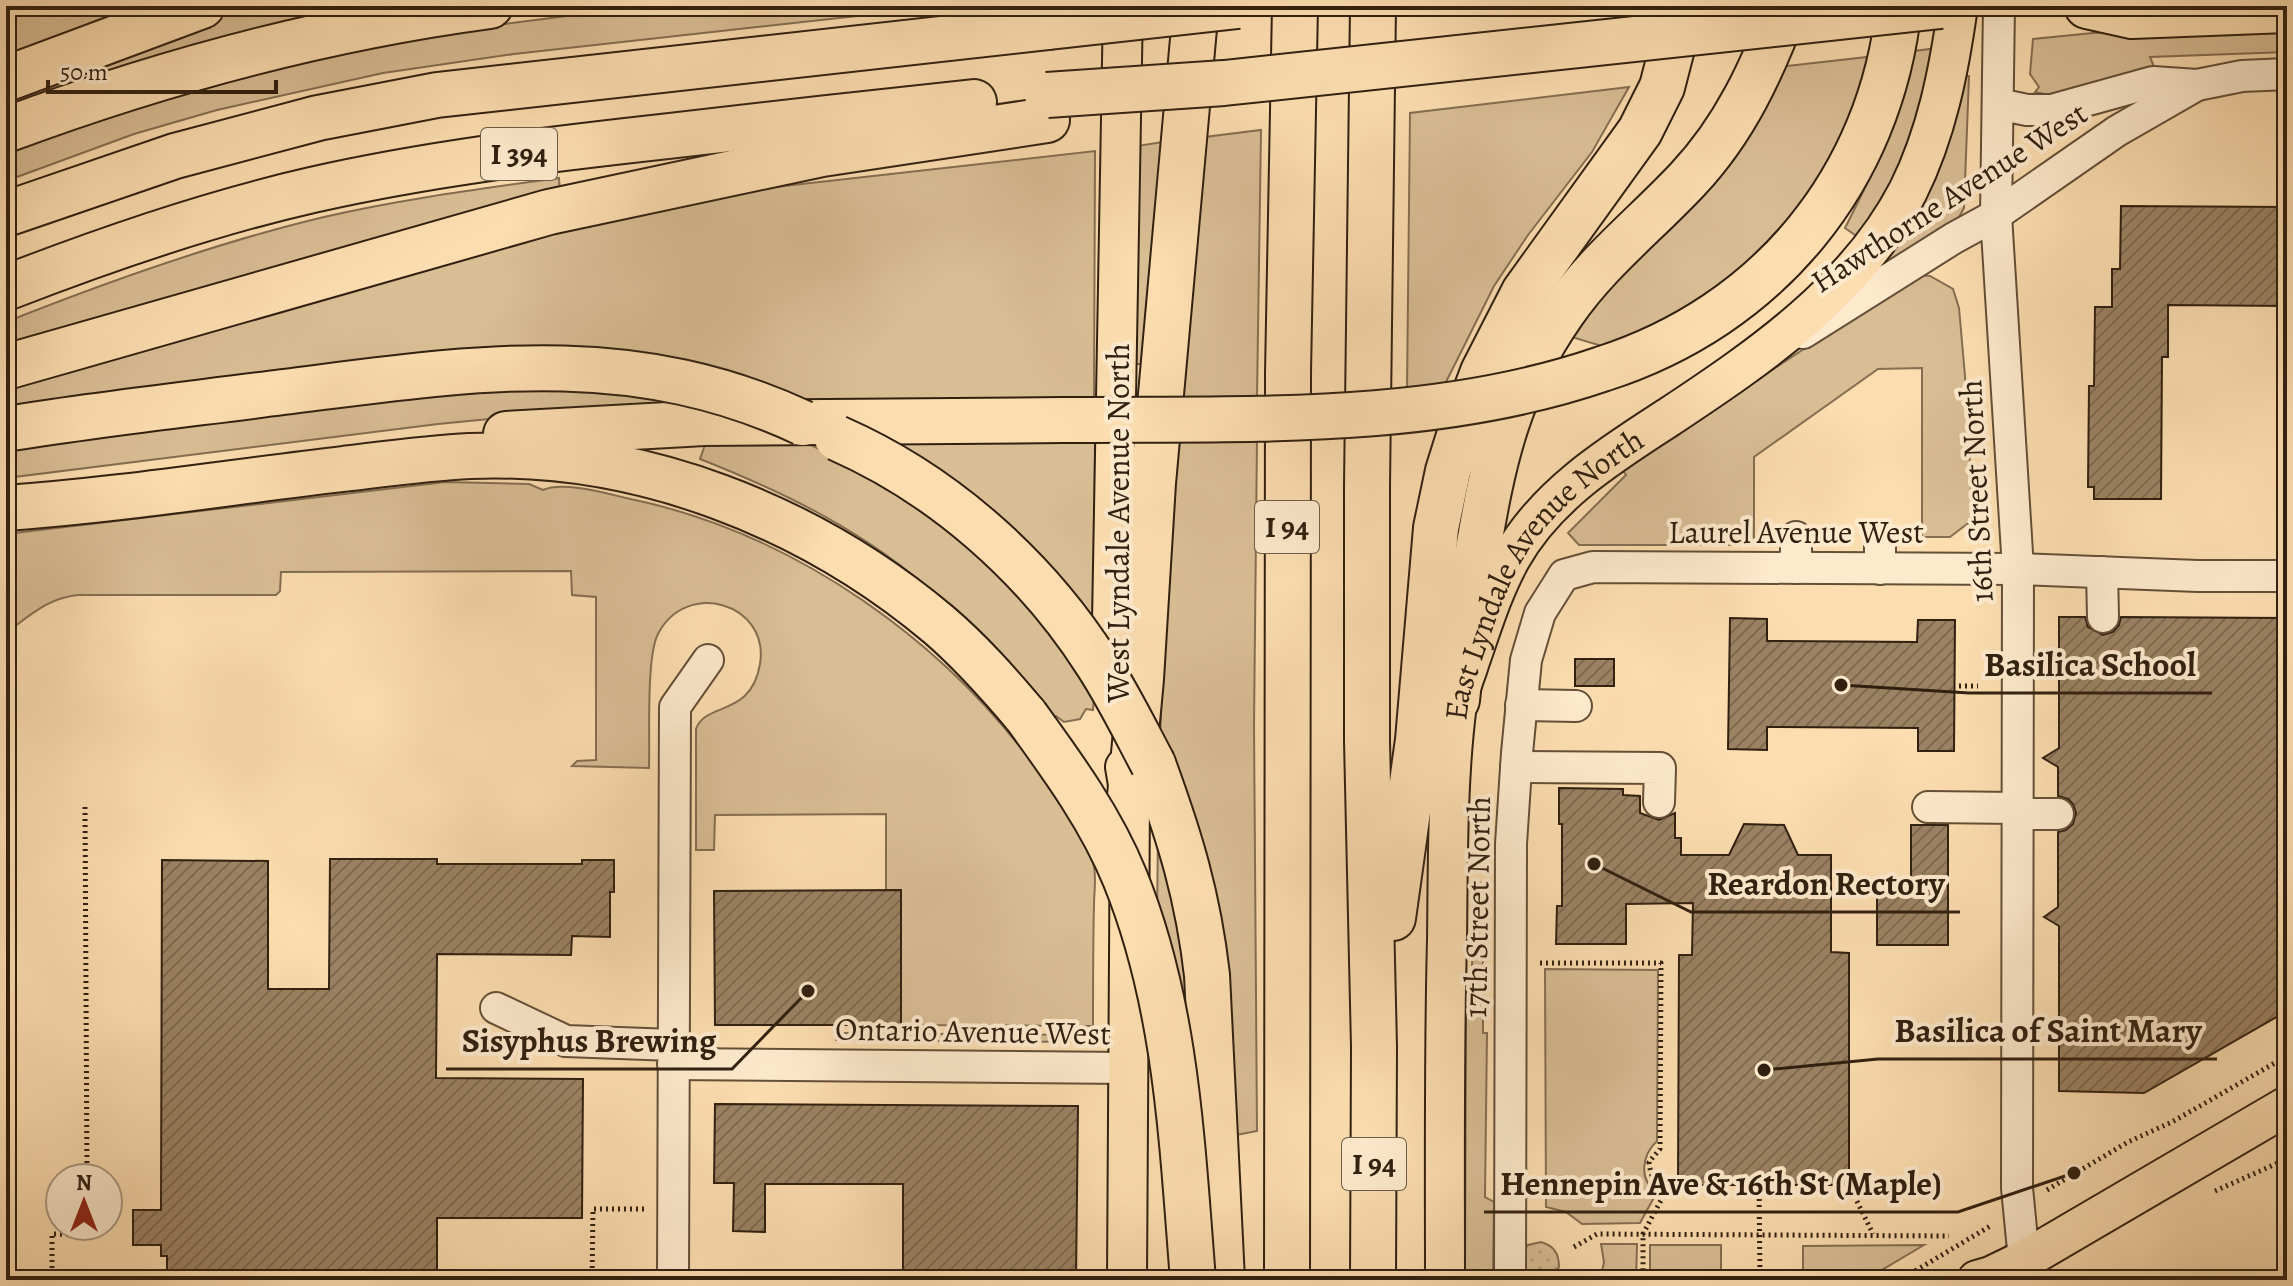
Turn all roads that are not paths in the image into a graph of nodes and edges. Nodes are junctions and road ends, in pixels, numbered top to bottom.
1 (202, 6) edge
2 (490, 6) edge
3 (1123, 6) edge
4 (1196, 6) edge
5 (1238, 6) edge
6 (1295, 6) edge
7 (1373, 6) edge
8 (1683, 6) edge
9 (1786, 6) edge
10 (1899, 6) edge
11 (1941, 6) edge
12 (1958, 6) edge
13 (1999, 6) edge
14 (2087, 6) edge
15 (2287, 10) edge
16 (2287, 74) edge
17 (6, 79) edge
18 (2197, 85) junction
19 (1998, 104) junction
20 (1047, 107) junction
21 (6, 130) edge
22 (6, 214) edge
23 (1996, 215) junction
24 (6, 288) edge
25 (6, 367) edge
26 (1741, 370) junction
27 (6, 429) edge
28 (540, 445) junction
29 (6, 493) edge
30 (6, 508) edge
31 (1880, 536) dead end
32 (1796, 537) dead end
33 (1593, 567) joint
34 (1796, 568) junction
35 (1880, 569) junction
36 (2018, 569) junction
37 (2102, 572) junction
38 (2287, 576) edge
39 (2103, 617) dead end
40 (708, 660) dead end
41 (1457, 700) junction
42 (1521, 705) junction
43 (1576, 706) dead end
44 (1516, 767) junction
45 (1130, 796) junction
46 (1659, 802) dead end
47 (1928, 807) dead end
48 (2018, 811) junction
49 (2058, 814) dead end
50 (496, 1008) dead end
51 (1374, 1047) junction
52 (673, 1054) junction
53 (1128, 1068) junction
54 (2287, 1106) edge
55 (2003, 1275) edge
56 (673, 1280) edge
57 (1127, 1280) edge
58 (1193, 1280) edge
59 (1222, 1280) edge
60 (1287, 1280) edge
61 (1373, 1280) edge
62 (1445, 1280) edge
63 (1510, 1280) edge

1 - 17 highway
2 - 21 highway
3 - 45 main road, West Lyndale Avenue North
4 - 45 highway
5 - 22 highway, I 394, bridge
6 - 60 highway, I 94
7 - 51 highway, I 94
8 - 51 highway
9 - 41 highway
10 - 28 highway, bridge
11 - 20 highway, I 394, bridge
12 - 26 main road, East Lyndale Avenue North
13 - 19 street, 16th Street North
14 - 15 highway
16 - 18 street, Hawthorne Avenue West
18 - 19 street, Hawthorne Avenue West
18 - 23 street, Hawthorne Avenue West
19 - 23 street, 16th Street North
20 - 24 highway, I 394
20 - 25 highway
23 - 26 street, Hawthorne Avenue West
23 - 36 street, 16th Street North
26 - 41 main road, East Lyndale Avenue North
27 - 59 highway, bridge
28 - 29 highway
28 - 30 highway
28 - 58 highway, bridge
31 - 35 street
32 - 34 street
33 - 34 street, Laurel Avenue West
33 - 42 street, 17th Street North
34 - 35 street, Laurel Avenue West
35 - 36 street, Laurel Avenue West
36 - 37 street, Laurel Avenue West
36 - 48 street, 16th Street North
37 - 38 street, Laurel Avenue West
37 - 39 street
40 - 52 street
41 - 62 main road, East Lyndale Avenue North
42 - 43 street
42 - 44 street, 17th Street North
44 - 46 street
44 - 63 street, 17th Street North
45 - 53 main road, West Lyndale Avenue North
47 - 48 street
48 - 49 street
48 - 55 street, 16th Street North
50 - 52 street, Ontario Avenue West
51 - 61 highway, I 94
52 - 53 street, Ontario Avenue West
52 - 56 street
53 - 57 main road, West Lyndale Avenue North
54 - 55 main road

